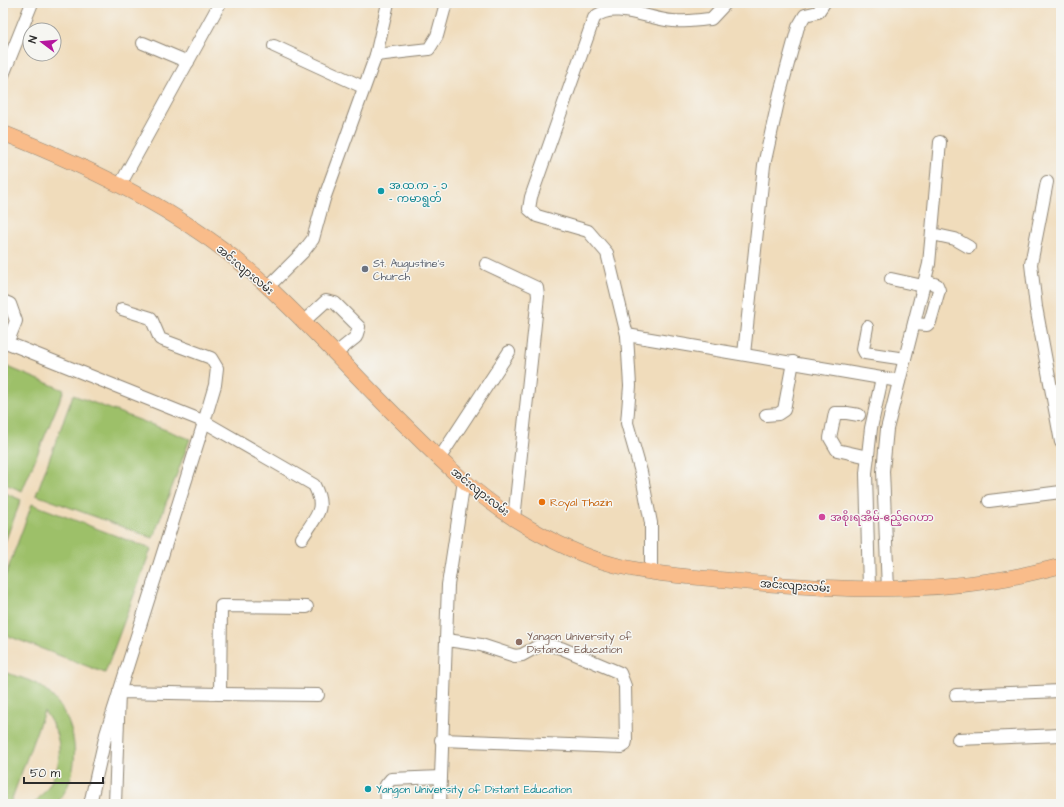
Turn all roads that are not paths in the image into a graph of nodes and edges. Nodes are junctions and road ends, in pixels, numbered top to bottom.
1 (32, 3) edge
2 (220, 3) edge
3 (388, 3) edge
4 (446, 3) edge
5 (726, 3) edge
6 (824, 3) edge
7 (143, 43) dead end
8 (274, 46) dead end
9 (376, 55) junction
10 (188, 62) junction
11 (3, 75) edge
12 (363, 87) junction
13 (3, 133) edge
14 (940, 142) dead end
15 (1047, 182) dead end
16 (120, 185) junction
17 (932, 234) junction
18 (969, 247) dead end
19 (486, 264) dead end
20 (891, 279) dead end
21 (924, 283) junction
22 (268, 288) junction
23 (3, 301) edge
24 (122, 309) dead end
25 (303, 322) junction
26 (867, 326) dead end
27 (627, 336) junction
28 (4, 342) edge
29 (509, 352) dead end
30 (335, 354) junction
31 (744, 354) junction
32 (905, 359) junction
33 (792, 362) junction
34 (882, 378) junction
35 (899, 381) junction
36 (766, 414) dead end
37 (860, 415) dead end
38 (203, 421) junction
39 (1061, 442) edge
40 (868, 457) junction
41 (439, 459) junction
42 (464, 481) junction
43 (1061, 492) edge
44 (989, 501) dead end
45 (514, 519) junction
46 (302, 538) dead end
47 (1061, 566) edge
48 (651, 572) junction
49 (869, 588) junction
50 (888, 589) junction
51 (307, 607) dead end
52 (447, 640) junction
53 (1061, 691) edge
54 (119, 692) junction
55 (220, 694) junction
56 (318, 695) dead end
57 (956, 695) dead end
58 (1061, 735) edge
59 (958, 739) dead end
60 (441, 740) junction
61 (441, 777) junction
62 (90, 804) edge
63 (115, 804) edge
64 (387, 804) edge
65 (440, 804) edge

1 - 11 street
2 - 10 street
3 - 9 street
4 - 9 street
5 - 27 street
6 - 31 street
7 - 10 street
8 - 12 street
9 - 12 street
10 - 16 street
12 - 22 street
13 - 16 main road, အင်းလျားလမ်း
14 - 17 street
15 - 39 street
16 - 22 main road, အင်းလျားလမ်း
17 - 18 street
17 - 21 street
19 - 45 street
20 - 21 street
21 - 32 street
22 - 25 main road, အင်းလျားလမ်း
23 - 28 street
24 - 38 street
25 - 30 main road, အင်းလျားလမ်း
25 - 30 street
26 - 32 street
27 - 31 street
27 - 48 street
28 - 38 street
29 - 41 street
30 - 41 main road, အင်းလျားလမ်း
31 - 33 street
32 - 35 street
33 - 34 street
33 - 36 street
34 - 35 street
34 - 40 street
35 - 50 street
37 - 40 street
38 - 46 street
38 - 54 street
40 - 49 street
41 - 42 main road, အင်းလျားလမ်း
42 - 45 main road, အင်းလျားလမ်း
42 - 52 street
43 - 44 street
45 - 48 main road, အင်းလျားလမ်း
47 - 50 main road, အင်းလျားလမ်း
48 - 49 main road, အင်းလျားလမ်း
49 - 50 main road, အင်းလျားလမ်း
51 - 55 street
52 - 60 street
52 - 60 street
53 - 57 street
54 - 55 street
54 - 62 street
54 - 63 street
55 - 56 street
58 - 59 street
60 - 61 street
61 - 64 street
61 - 65 street

